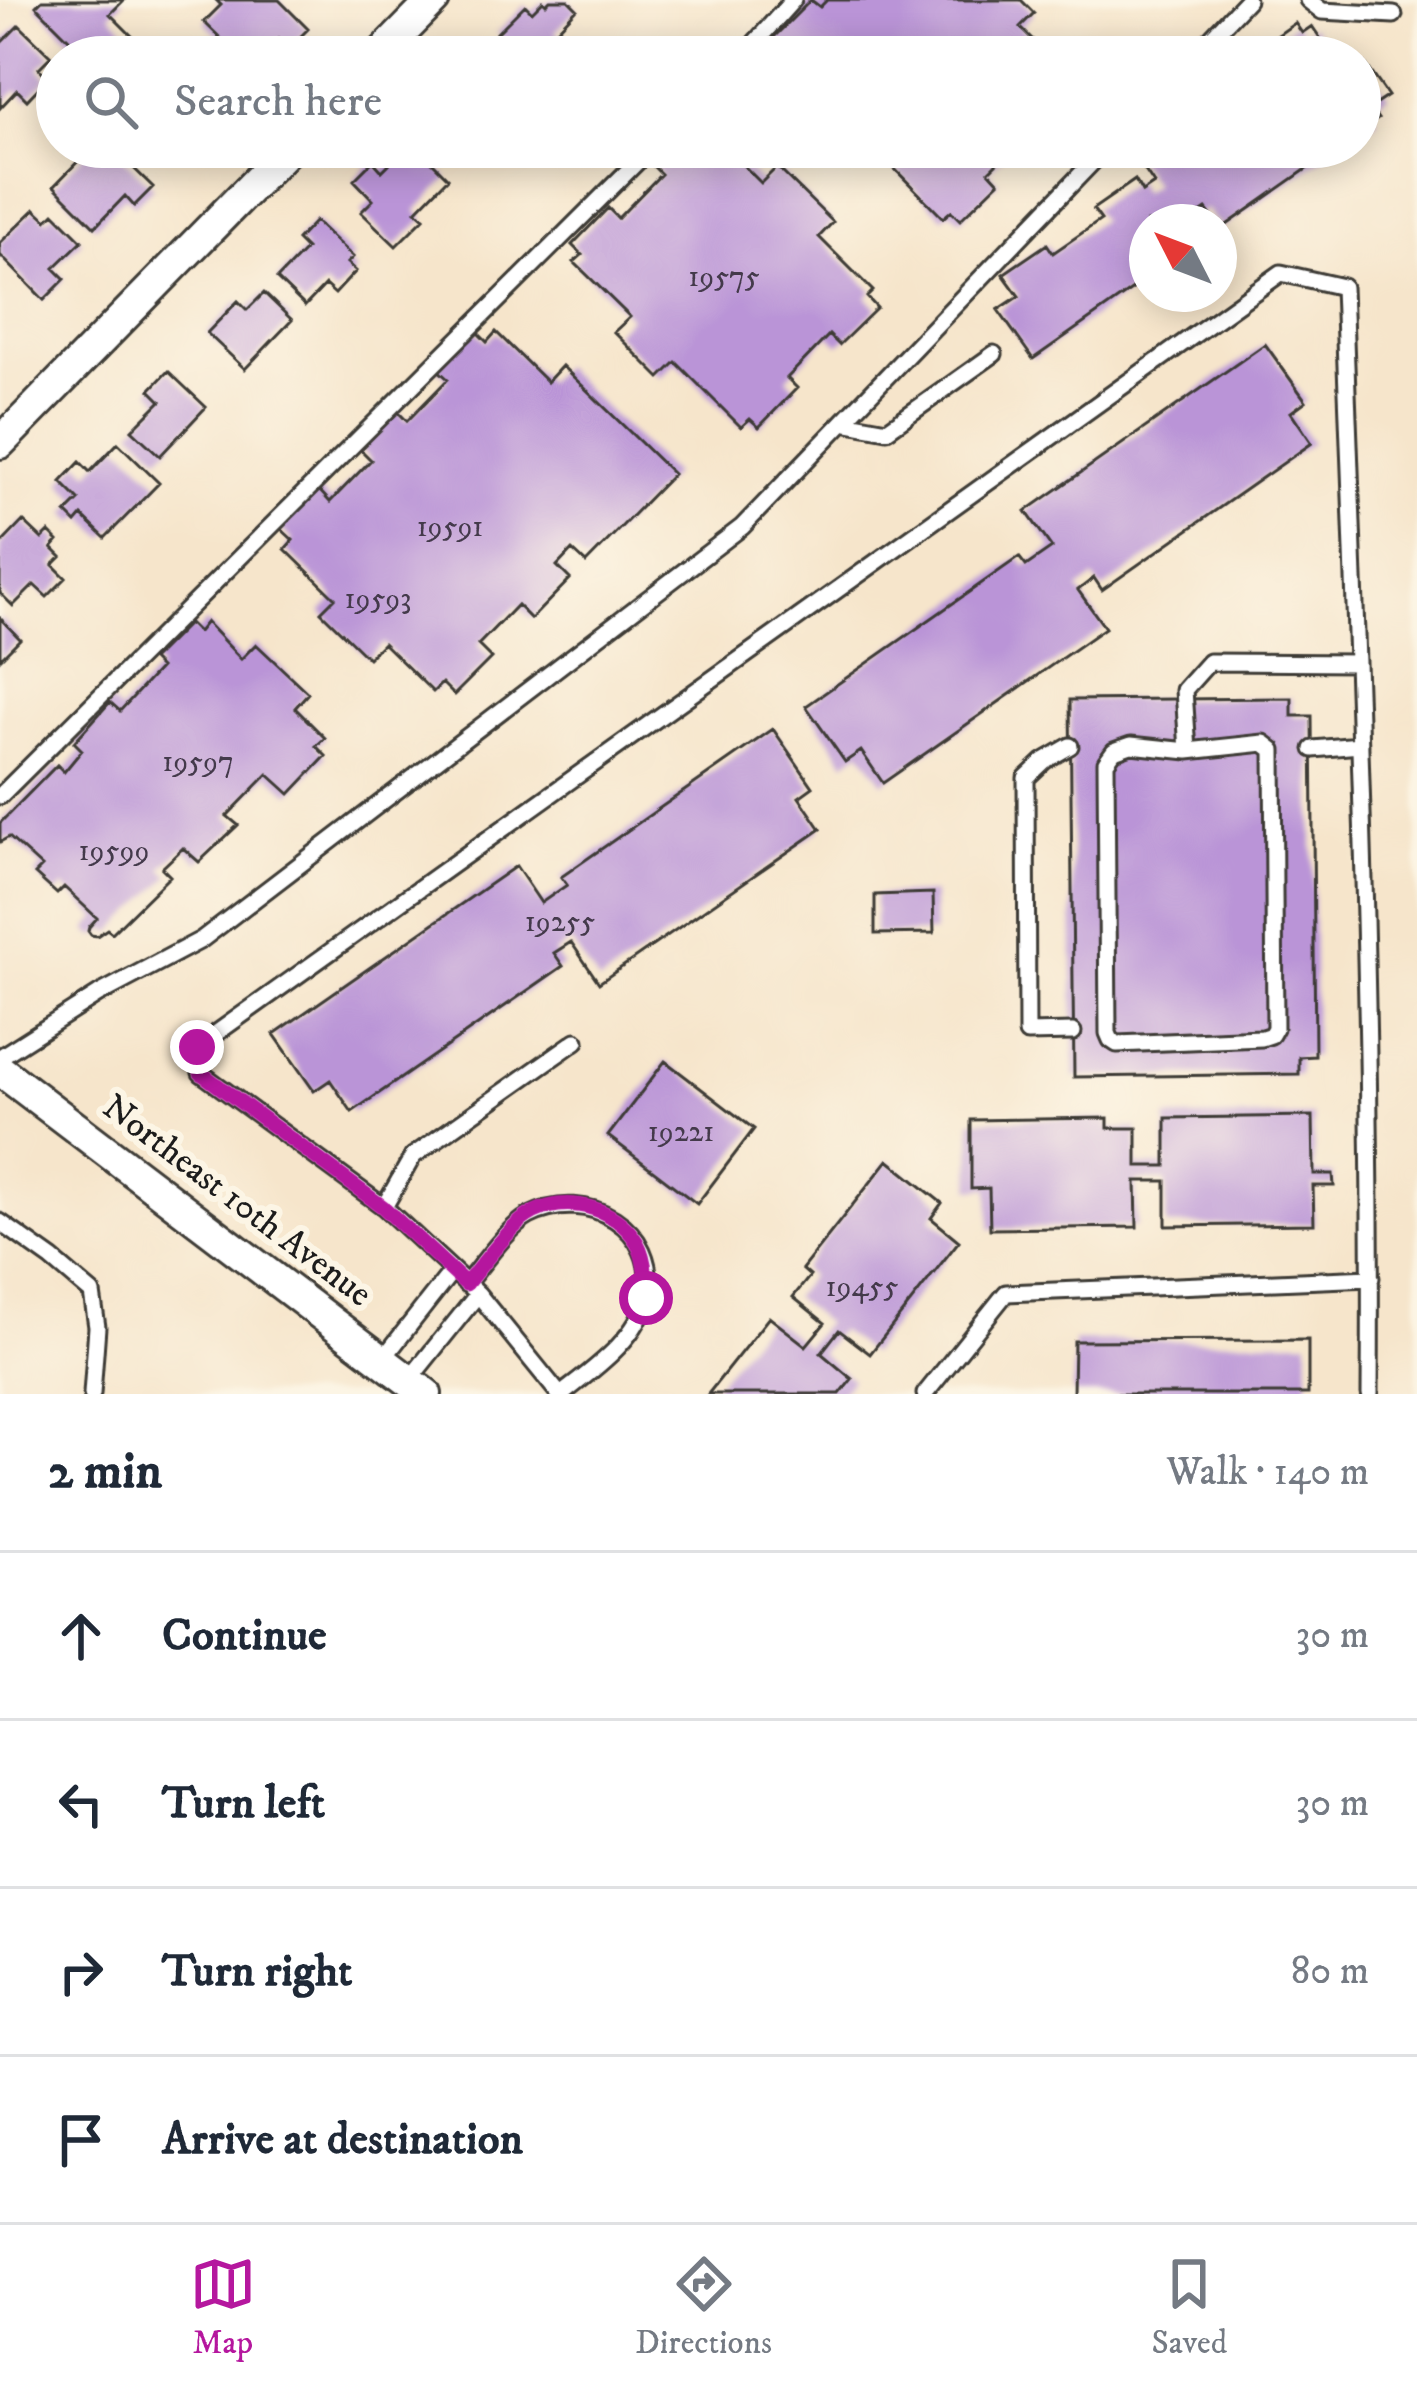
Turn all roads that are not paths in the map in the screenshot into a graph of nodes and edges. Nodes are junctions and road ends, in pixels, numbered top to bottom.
1 (434, 0) edge
2 (793, 0) edge
3 (1246, 0) edge
4 (1308, 0) edge
5 (1394, 15) dead end
6 (399, 36) edge
7 (761, 36) edge
8 (1213, 36) edge
9 (269, 168) edge
10 (631, 168) edge
11 (1086, 168) edge
12 (994, 355) dead end
13 (843, 422) junction
14 (0, 443) edge
15 (1357, 663) junction
16 (1070, 746) dead end
17 (1360, 746) junction
18 (1312, 749) dead end
19 (1188, 751) junction
20 (0, 796) edge
21 (1073, 1032) dead end
22 (576, 1041) dead end
23 (0, 1058) edge
24 (0, 1070) edge
25 (383, 1207) junction
26 (0, 1222) edge
27 (452, 1271) junction
28 (1371, 1278) junction
29 (472, 1289) junction
30 (382, 1360) junction
31 (417, 1387) edge
32 (92, 1394) edge
33 (561, 1394) edge
34 (926, 1394) edge
35 (1370, 1394) edge

1 - 6 street
2 - 7 lane
3 - 8 lane
4 - 5 lane
9 - 14 street
10 - 20 lane
11 - 13 lane
12 - 13 lane
13 - 23 lane
15 - 17 lane
15 - 19 lane
15 - 25 lane
16 - 21 lane
17 - 18 lane
17 - 28 lane
19 - 19 lane
22 - 25 lane
24 - 30 street, Northeast 10th Avenue
25 - 27 lane
26 - 32 lane
27 - 29 lane
27 - 30 lane
28 - 34 lane
28 - 35 lane
29 - 31 lane
29 - 33 lane
29 - 33 lane
30 - 31 street, Northeast 10th Avenue

